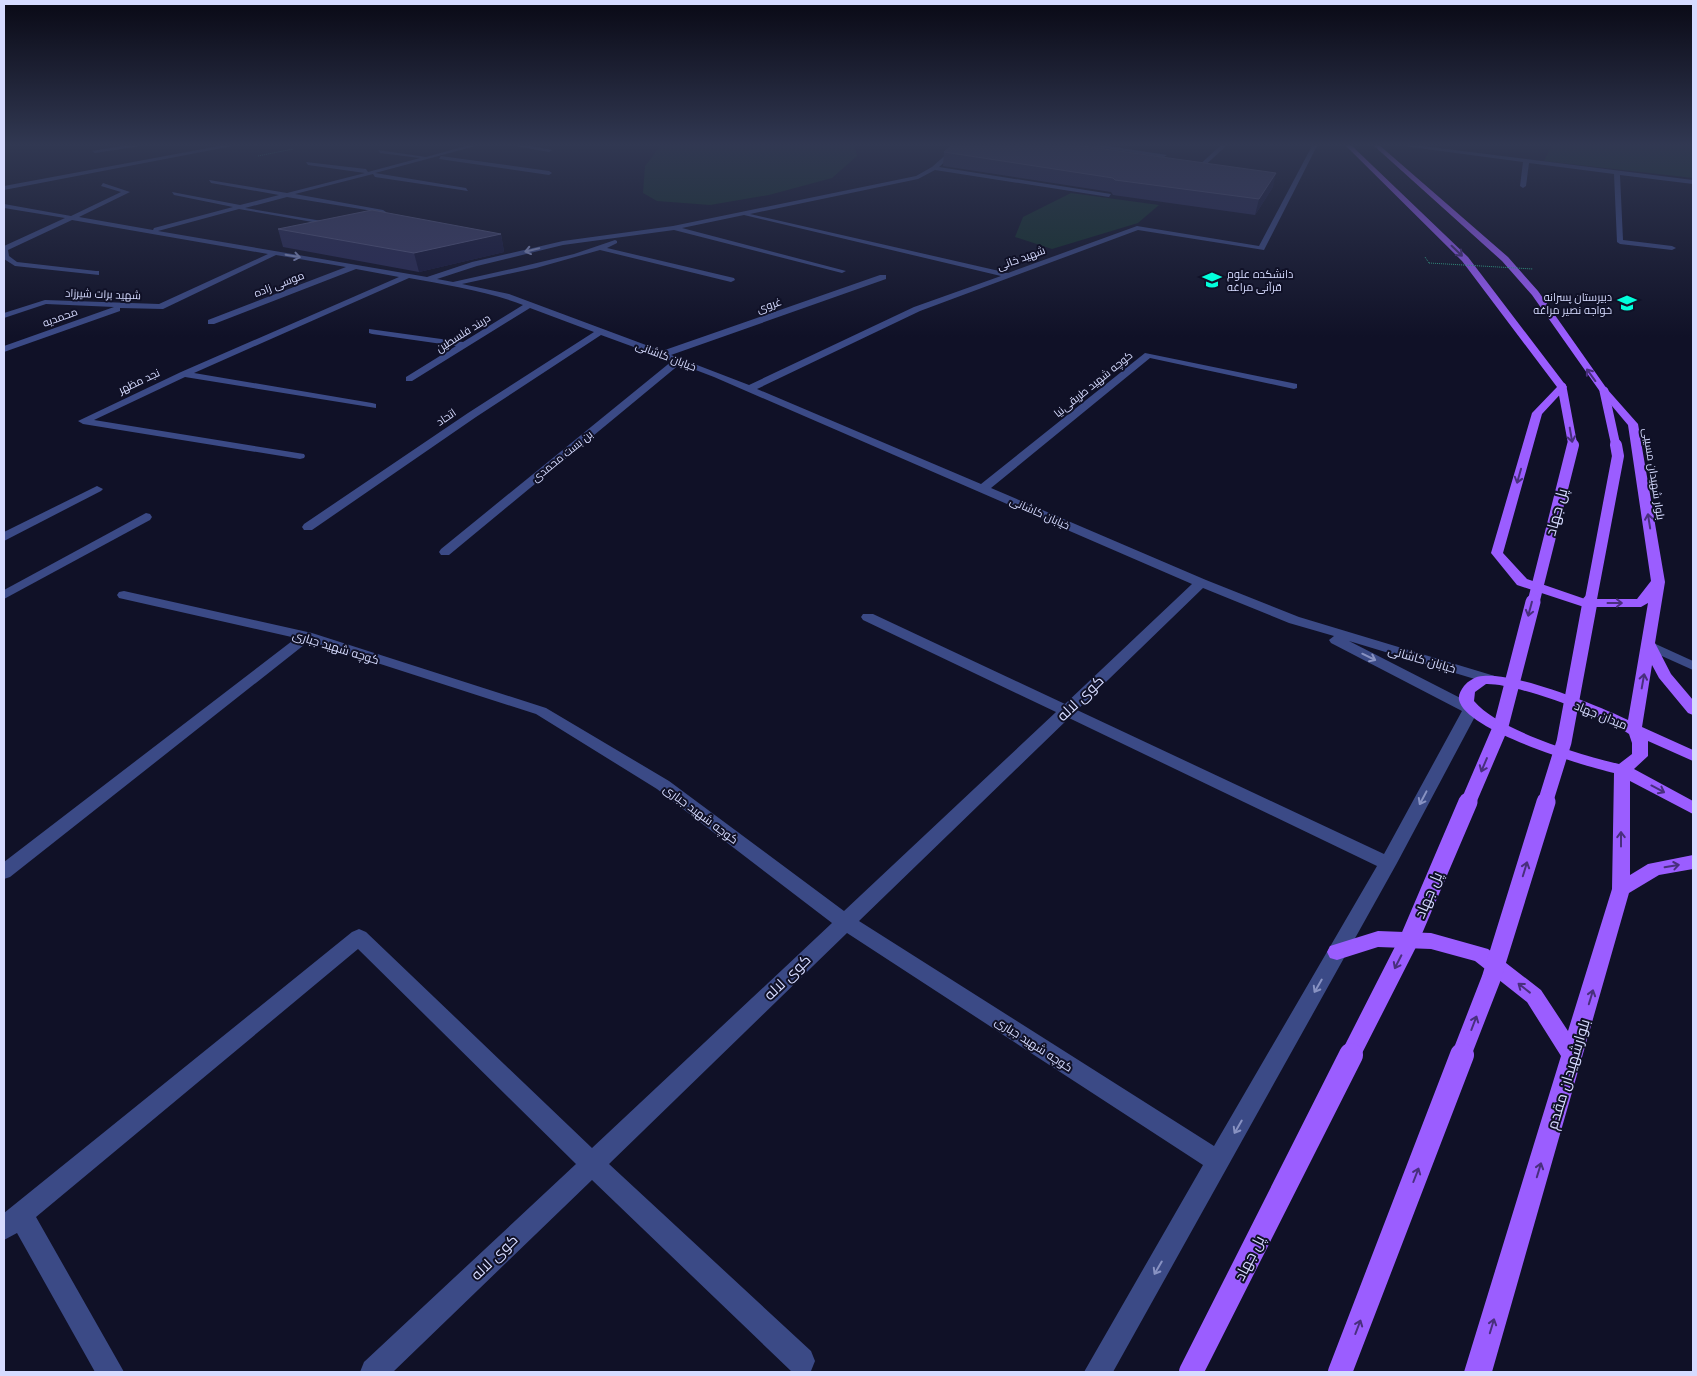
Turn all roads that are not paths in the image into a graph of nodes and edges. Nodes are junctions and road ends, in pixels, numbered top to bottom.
1 (18, 208) edge
2 (91, 208) edge
3 (233, 208) edge
4 (244, 208) edge
5 (362, 208) edge
6 (768, 208) edge
7 (1282, 208) edge
8 (1412, 208) edge
9 (1447, 208) edge
10 (1619, 208) edge
11 (383, 212) edge
12 (740, 214) junction
13 (72, 217) junction
14 (322, 223) edge
15 (673, 228) junction
16 (150, 230) junction
17 (632, 235) junction
18 (600, 248) junction
19 (1672, 248) dead end
20 (4, 249) edge
21 (275, 253) junction
22 (355, 266) junction
23 (842, 271) dead end
24 (96, 274) dead end
25 (1008, 275) junction
26 (407, 276) junction
27 (883, 277) dead end
28 (427, 279) junction
29 (731, 280) dead end
30 (451, 284) junction
31 (529, 305) junction
32 (123, 306) junction
33 (4, 316) edge
34 (210, 322) dead end
35 (372, 332) dead end
36 (601, 332) junction
37 (465, 345) junction
38 (4, 350) edge
39 (661, 354) junction
40 (678, 361) junction
41 (184, 374) junction
42 (409, 379) dead end
43 (1294, 386) dead end
44 (1562, 387) junction
45 (748, 389) junction
46 (1604, 392) junction
47 (372, 406) dead end
48 (300, 456) dead end
49 (984, 488) junction
50 (97, 489) dead end
51 (146, 517) dead end
52 (308, 527) dead end
53 (4, 537) edge
54 (446, 552) dead end
55 (1658, 582) junction
56 (1201, 583) junction
57 (4, 595) edge
58 (124, 595) dead end
59 (868, 616) dead end
60 (1294, 620) junction
61 (307, 636) junction
62 (1649, 646) junction
63 (1693, 666) edge
64 (1493, 680) junction
65 (1471, 708) junction
66 (1693, 710) edge
67 (1066, 711) junction
68 (1634, 729) junction
69 (1693, 756) edge
70 (1622, 770) junction
71 (1693, 808) edge
72 (1693, 862) edge
73 (1388, 863) junction
74 (4, 872) edge
75 (1621, 890) junction
76 (845, 922) junction
77 (1409, 940) junction
78 (1337, 952) junction
79 (1573, 1056) junction
80 (1218, 1162) junction
81 (592, 1164) junction
82 (13, 1222) edge
83 (800, 1361) dead end
84 (110, 1372) edge
85 (374, 1372) edge
86 (1098, 1372) edge
87 (1191, 1372) edge
88 (1340, 1372) edge
89 (1478, 1372) edge

1 - 13 street, خیابان کاشانی
2 - 13 street
3 - 16 street
4 - 14 street
5 - 11 street
6 - 12 street
7 - 25 street, شهید خانی
8 -> 44 main road
46 -> 9 main road, بلوار شهیدان مسیبی
10 - 19 street
12 - 15 street
12 - 25 street
13 - 16 street, خیابان کاشانی
13 - 20 street
15 - 17 street
15 - 23 street
16 - 21 street, خیابان کاشانی
17 - 18 street
17 -> 28 street
18 - 29 street
18 - 30 street
20 - 24 street
21 -> 22 street, خیابان کاشانی
21 - 32 street, شهید برات شیرزاد
22 - 26 street, خیابان کاشانی
22 - 34 street, موسی زاده
25 - 45 street, شهید خانی
26 - 28 street, خیابان کاشانی
26 - 41 street, نجد مظهر
27 - 39 street, غروی
28 - 30 street, خیابان کاشانی
30 - 31 street, خیابان کاشانی
31 - 36 street, خیابان کاشانی
31 - 37 street, دربند فلسطین
32 - 33 street, شهید برات شیرزاد
32 - 38 street, محمدیه
35 - 37 street
36 - 39 street, خیابان کاشانی
36 - 52 street, اتحاد
37 - 42 street, دربند فلسطین
39 - 40 street, خیابان کاشانی
40 - 45 street, خیابان کاشانی
40 - 54 street, بن بست محمدی
41 - 47 street
41 - 48 street, نجد مظهر
43 - 49 street, کوچه شهید طریقی‌نیا
44 -> 55 main road
44 -> 77 main road, پل جهاد, bridge
45 - 49 street, خیابان کاشانی
55 -> 46 main road, بلوار شهیدان مسیبی
88 -> 46 main road, bridge
49 - 56 street, خیابان کاشانی
50 - 53 street
51 - 57 street
55 - 62 main road, بلوار شهیدان مسیبی
56 - 60 street, خیابان کاشانی
56 - 67 street, کوی لاله
58 - 61 street, کوچه شهید جباری
59 - 67 street
60 - 64 street, خیابان کاشانی
60 -> 65 street, خیابان کاشانی
61 - 74 street
61 - 76 street, کوچه شهید جباری
62 - 63 street
62 - 66 main road
68 -> 62 main road, بلوار شهیدان مسیبی
64 - 65 main road, میدان جهاد
64 - 68 main road, میدان جهاد
65 - 70 main road
65 -> 73 street
67 - 73 street
67 - 76 street, کوی لاله
68 - 69 main road
68 - 70 main road, میدان جهاد
70 -> 71 main road
75 -> 70 main road, بلوارشهیدان مقدم
75 -> 72 main road
73 - 78 street
79 -> 75 main road, بلوارشهیدان مقدم
76 - 80 street, کوچه شهید جباری
76 - 81 street, کوی لاله
77 - 78 main road
79 -> 77 main road
77 -> 87 main road, پل جهاد, bridge
78 -> 80 street
89 -> 79 main road, بلوارشهیدان مقدم
80 -> 86 street
81 - 82 street
81 - 83 street
81 - 85 street, کوی لاله
82 - 84 street

